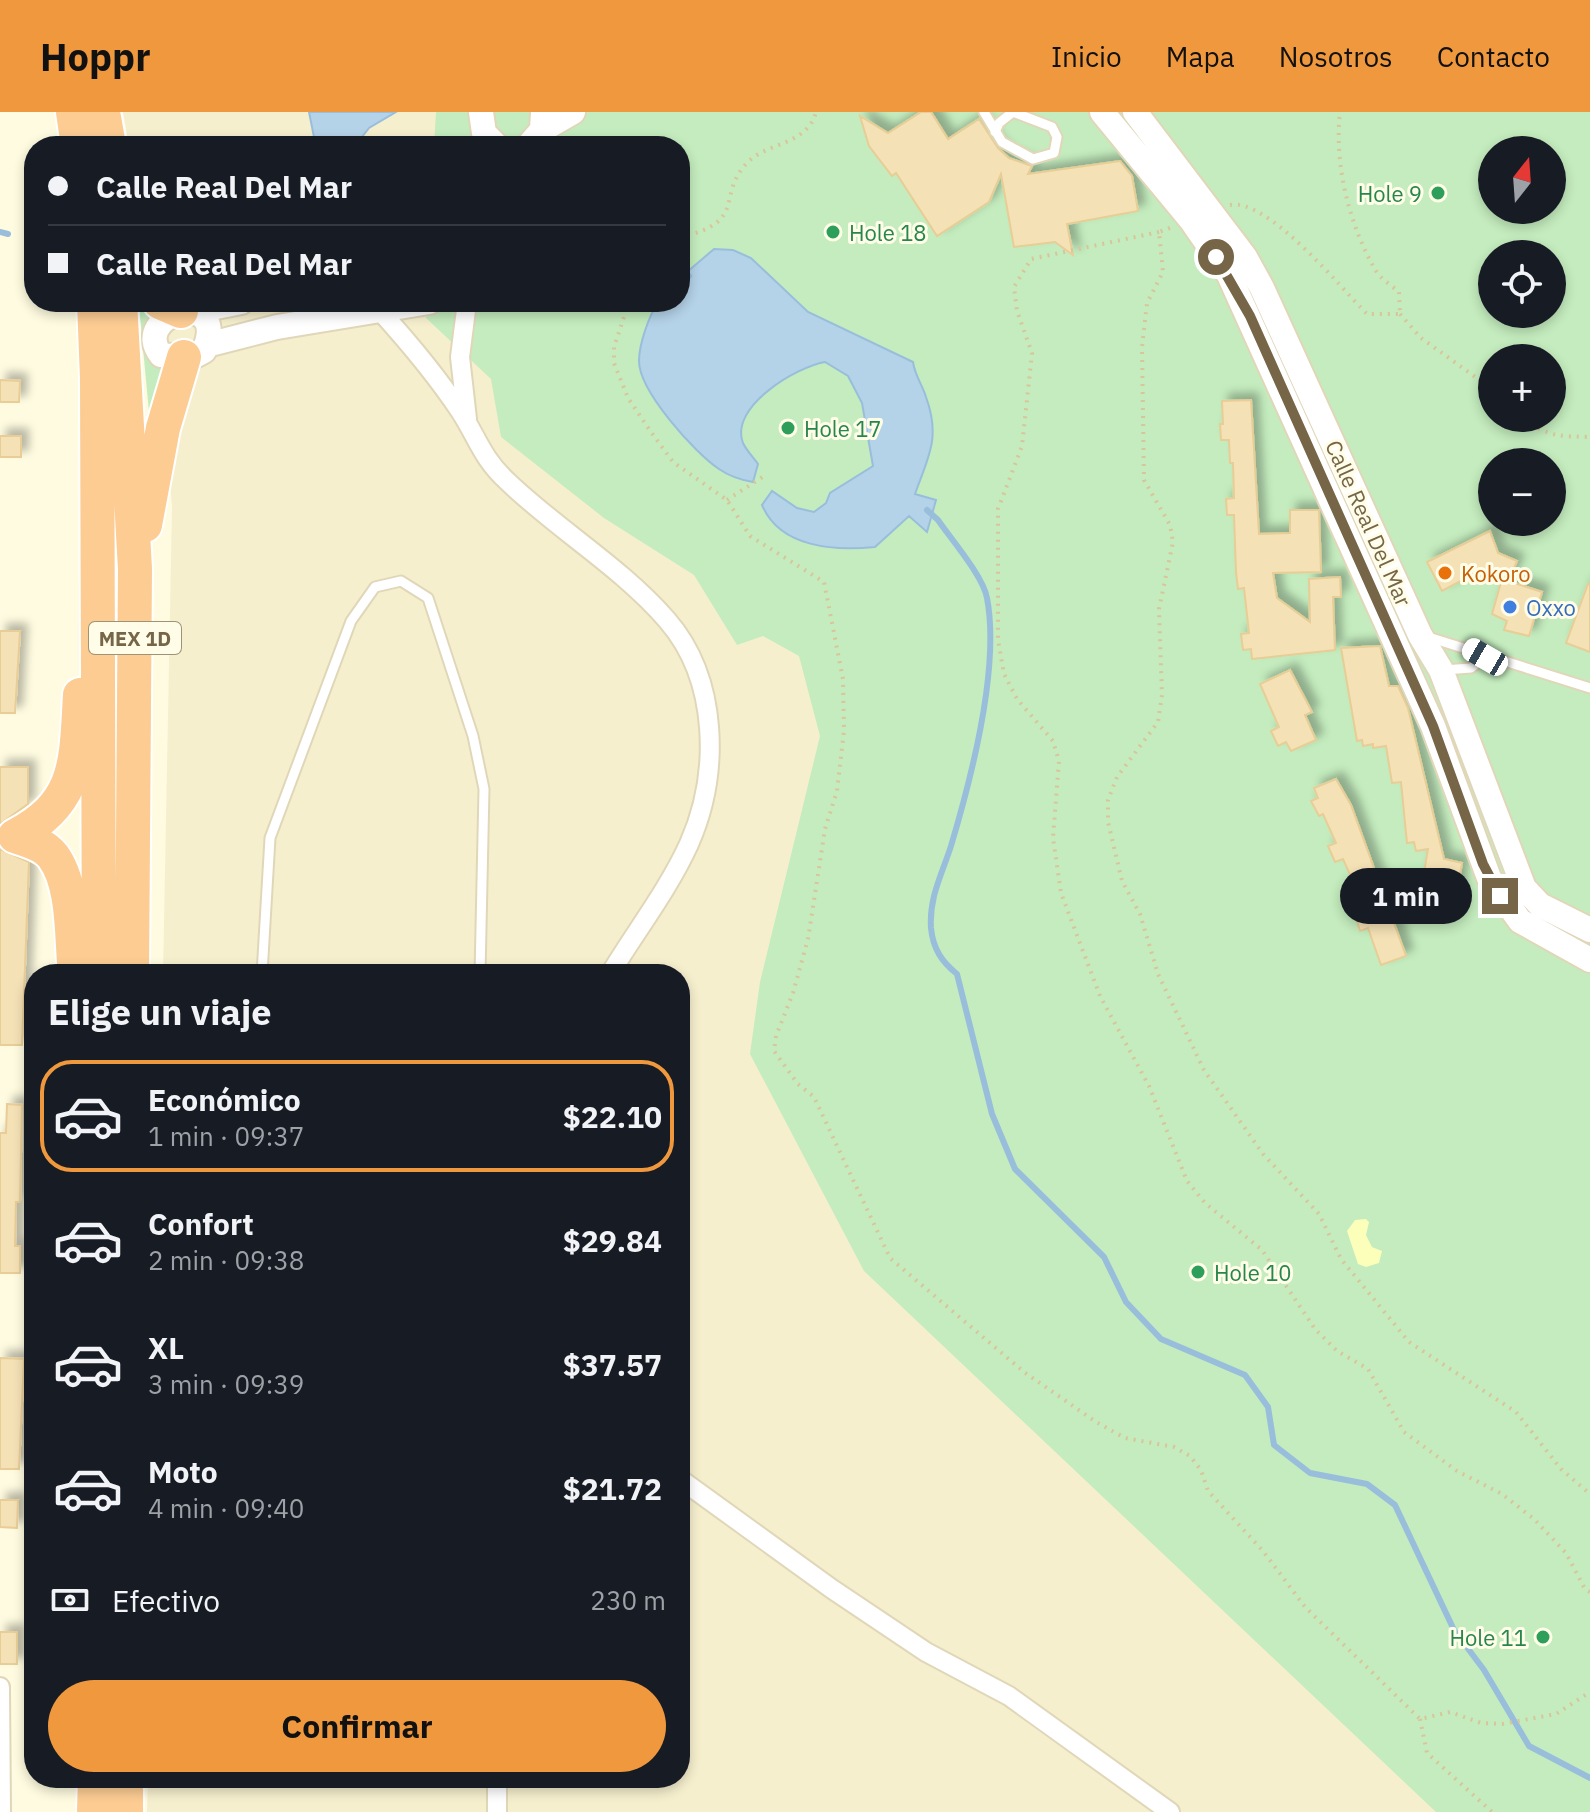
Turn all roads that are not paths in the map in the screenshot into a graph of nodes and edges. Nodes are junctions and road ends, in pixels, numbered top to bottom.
1 (73, 112) edge
2 (103, 112) edge
3 (573, 112) edge
4 (984, 112) edge
5 (1013, 112) edge
6 (1102, 112) edge
7 (1135, 112) edge
8 (537, 129) edge
9 (995, 132) junction
10 (77, 136) edge
11 (107, 136) edge
12 (1199, 214) junction
13 (94, 312) edge
14 (121, 312) edge
15 (174, 312) edge
16 (187, 312) edge
17 (381, 312) joint
18 (466, 312) edge
19 (195, 351) junction
20 (460, 357) junction
21 (428, 363) junction
22 (467, 422) junction
23 (135, 569) junction
24 (98, 593) junction
25 (1420, 635) junction
26 (1396, 644) junction
27 (1485, 657) junction
28 (1441, 670) junction
29 (1590, 688) edge
30 (1458, 714) junction
31 (1433, 726) junction
32 (7, 837) edge
33 (1590, 930) edge
34 (1590, 960) edge
35 (74, 964) edge
36 (99, 964) edge
37 (132, 964) edge
38 (263, 964) edge
39 (480, 964) edge
40 (616, 964) edge
41 (690, 1486) edge
42 (0, 1687) edge
43 (95, 1788) edge
44 (126, 1788) edge
45 (497, 1788) edge
46 (1, 1812) edge
47 (94, 1812) edge
48 (126, 1812) edge
49 (497, 1812) edge
50 (1170, 1812) edge

1 - 10 highway
2 - 11 highway
3 - 8 street
4 - 9 lane
5 - 9 lane
5 - 9 lane
6 - 12 street, Calle Real Del Mar
7 - 12 street, Calle Real Del Mar
12 - 25 street, Calle Real Del Mar
12 - 26 street, Calle Real Del Mar
13 - 24 highway, MEX 1D
14 - 23 highway, MEX 1D
15 - 19 street
16 - 19 street
17 - 19 street
17 - 21 street
18 - 20 street
19 - 23 highway
20 - 21 street
20 - 22 street
21 - 22 street
22 - 40 street
23 - 37 highway, MEX 1D
24 - 32 highway
24 - 36 highway, MEX 1D
25 - 26 lane
25 - 27 lane
25 - 28 street, Calle Real Del Mar
26 - 31 street, Calle Real Del Mar
27 - 28 lane
27 - 29 lane
28 - 30 street, Calle Real Del Mar
30 - 31 street
30 - 33 street, Calle Real Del Mar
31 - 34 street, Calle Real Del Mar
32 - 35 highway
38 - 39 lane
41 - 50 street
42 - 46 street
43 - 47 highway
44 - 48 highway
45 - 49 street

